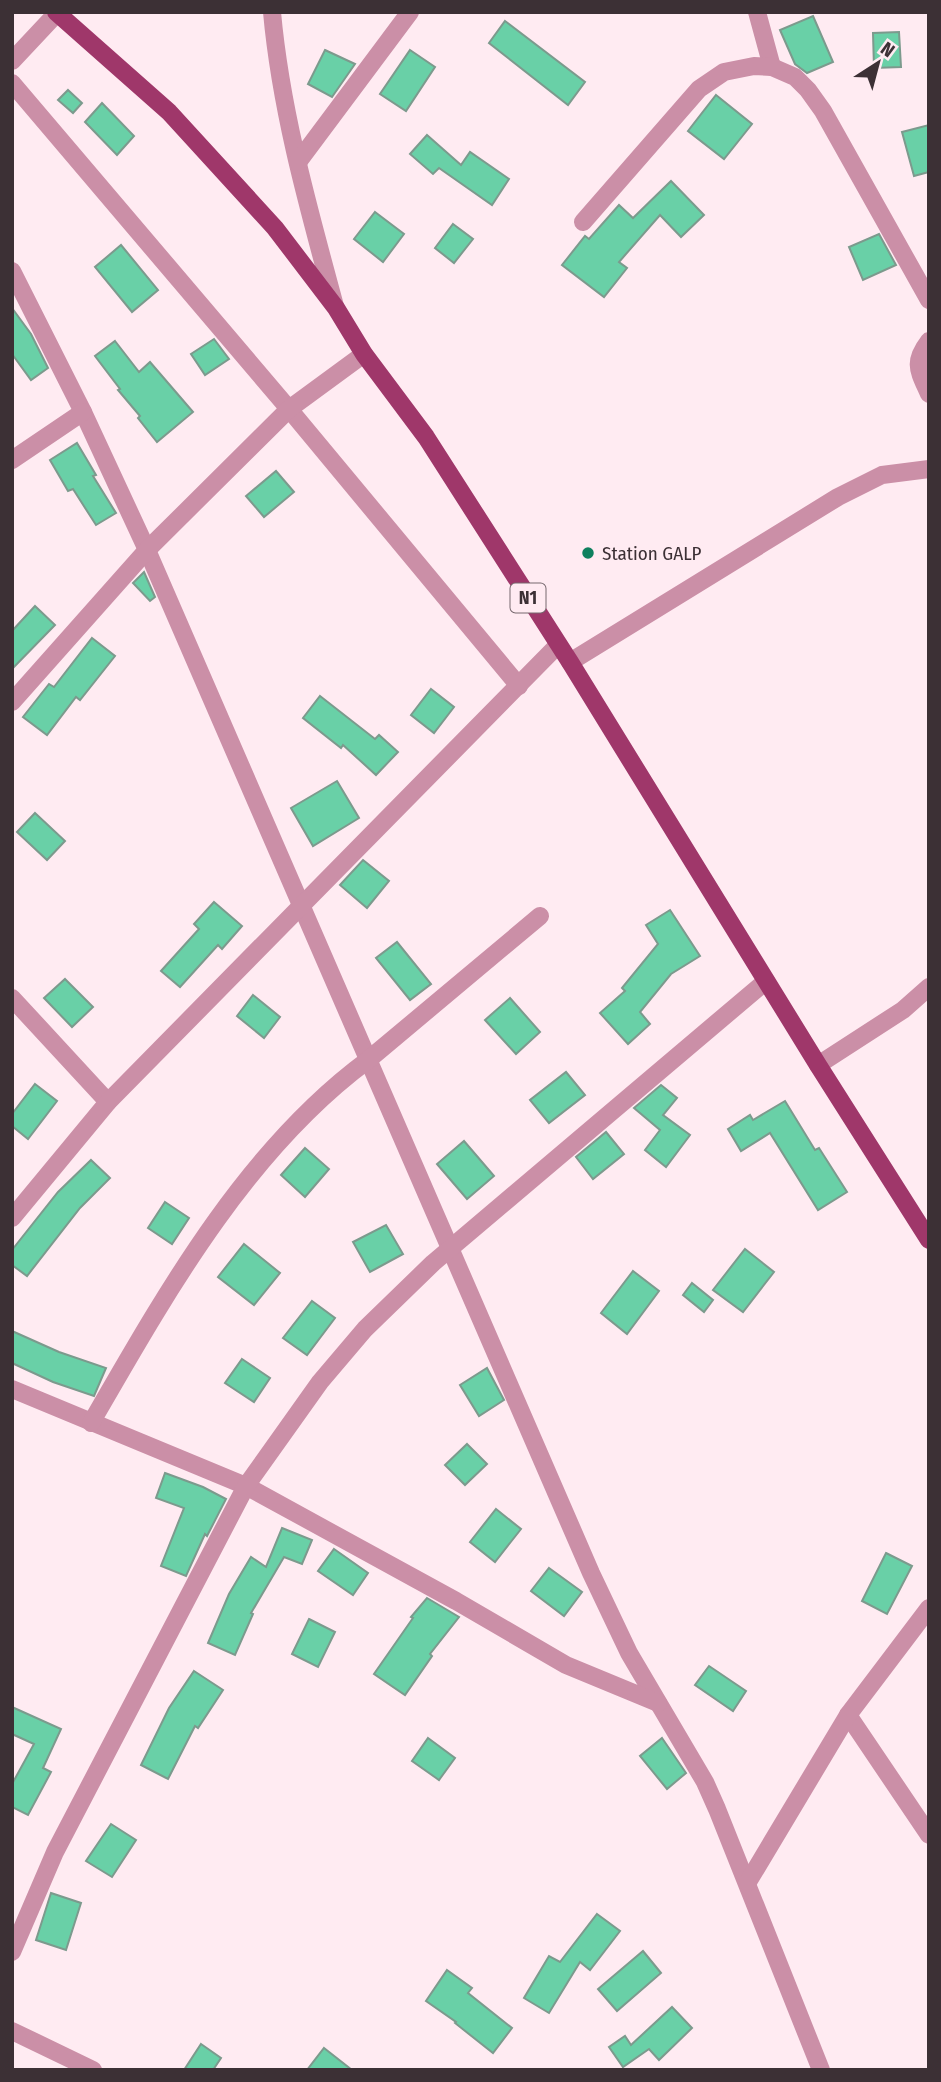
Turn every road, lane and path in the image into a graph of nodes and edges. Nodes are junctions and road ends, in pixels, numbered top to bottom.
1 (272, 12) edge
2 (410, 12) edge
3 (757, 12) edge
4 (57, 13) edge
5 (12, 61) edge
6 (772, 67) junction
7 (12, 83) edge
8 (298, 163) junction
9 (583, 222) dead end
10 (12, 271) edge
11 (929, 300) edge
12 (336, 308) junction
13 (929, 341) edge
14 (364, 354) junction
15 (929, 394) edge
16 (289, 410) junction
17 (83, 412) junction
18 (12, 460) edge
19 (929, 469) edge
20 (147, 550) junction
21 (558, 645) junction
22 (570, 662) junction
23 (519, 686) junction
24 (12, 702) edge
25 (302, 905) junction
26 (540, 916) dead end
27 (766, 981) junction
28 (929, 987) edge
29 (12, 998) edge
30 (368, 1060) junction
31 (818, 1065) junction
32 (108, 1102) junction
33 (12, 1218) edge
34 (929, 1240) edge
35 (450, 1248) junction
36 (12, 1389) edge
37 (91, 1423) junction
38 (246, 1486) junction
39 (929, 1608) edge
40 (658, 1703) junction
41 (848, 1715) junction
42 (929, 1835) edge
43 (748, 1882) junction
44 (12, 1952) edge
45 (12, 2031) edge
46 (93, 2070) edge
47 (821, 2070) edge

1 - 8 street
2 - 8 street
3 - 6 street
4 - 5 street
4 - 12 main road, N1
6 - 9 street
6 - 11 street
7 - 16 street
8 - 12 street
10 - 17 street
12 - 14 main road, N1
13 - 15 street
14 - 16 street
14 - 21 main road, N1
16 - 20 street
16 - 23 street
17 - 18 street
17 - 20 street
19 - 22 street
20 - 24 street
20 - 25 street
21 - 22 main road, N1
21 - 23 street
22 - 27 main road, N1
23 - 25 street
25 - 30 street
25 - 32 street
26 - 30 street
27 - 31 main road, N1
27 - 35 street
28 - 31 street
29 - 32 street
30 - 35 street
30 - 37 street
31 - 34 main road, N1
32 - 33 street
35 - 38 street
35 - 40 street
36 - 37 street
37 - 38 street
38 - 40 street
38 - 44 street
39 - 41 street
40 - 43 street
41 - 42 street
41 - 43 street
43 - 47 street
45 - 46 street

